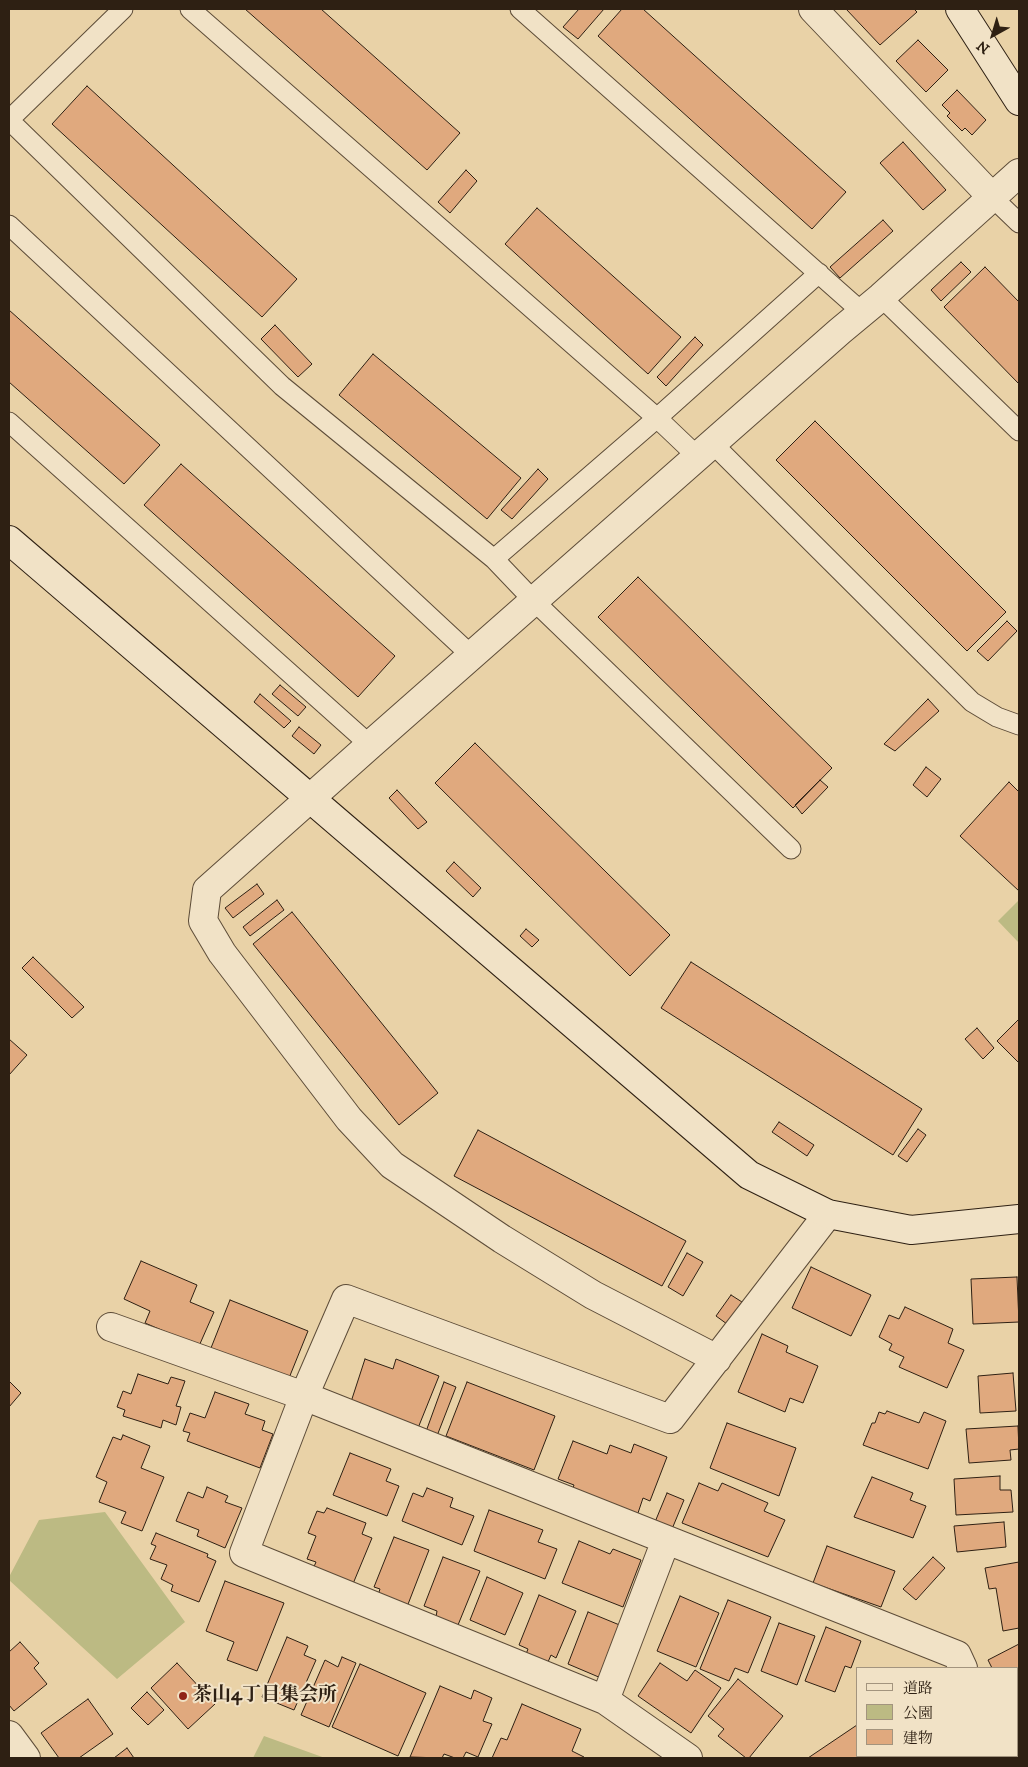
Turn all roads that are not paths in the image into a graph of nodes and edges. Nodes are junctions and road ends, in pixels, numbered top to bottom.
1 (123, 9) edge
2 (190, 9) edge
3 (520, 9) edge
4 (813, 9) edge
5 (960, 9) edge
6 (1019, 101) edge
7 (1019, 173) edge
8 (992, 197) junction
9 (1019, 223) edge
10 (9, 225) edge
11 (819, 273) junction
12 (872, 304) junction
13 (657, 418) junction
14 (9, 422) edge
15 (1019, 431) edge
16 (706, 450) junction
17 (9, 540) edge
18 (494, 559) junction
19 (534, 601) junction
20 (472, 656) junction
21 (1019, 725) edge
22 (370, 745) junction
23 (311, 798) junction
24 (791, 850) dead end
25 (828, 1214) junction
26 (1019, 1219) edge
27 (111, 1328) dead end
28 (717, 1359) junction
29 (304, 1396) junction
30 (666, 1540) junction
31 (963, 1667) edge
32 (605, 1700) junction
33 (9, 1735) edge
34 (26, 1758) edge
35 (688, 1758) edge

1 - 18 lane
2 - 13 lane
3 - 11 lane
4 - 8 street
5 - 6 street
7 - 8 street
8 - 9 lane
8 - 12 street
10 - 20 lane
11 - 12 lane
11 - 13 lane
12 - 15 lane
12 - 16 street
13 - 16 lane
13 - 18 lane
14 - 22 lane
16 - 19 street
16 - 21 lane
17 - 23 street
18 - 19 lane
19 - 20 street
19 - 24 lane
20 - 22 street
22 - 23 street
23 - 25 street
23 - 28 street
25 - 26 street
25 - 28 street
27 - 29 street
28 - 29 street
29 - 30 street
29 - 32 street
30 - 31 street
30 - 32 street
32 - 35 street
33 - 34 street

